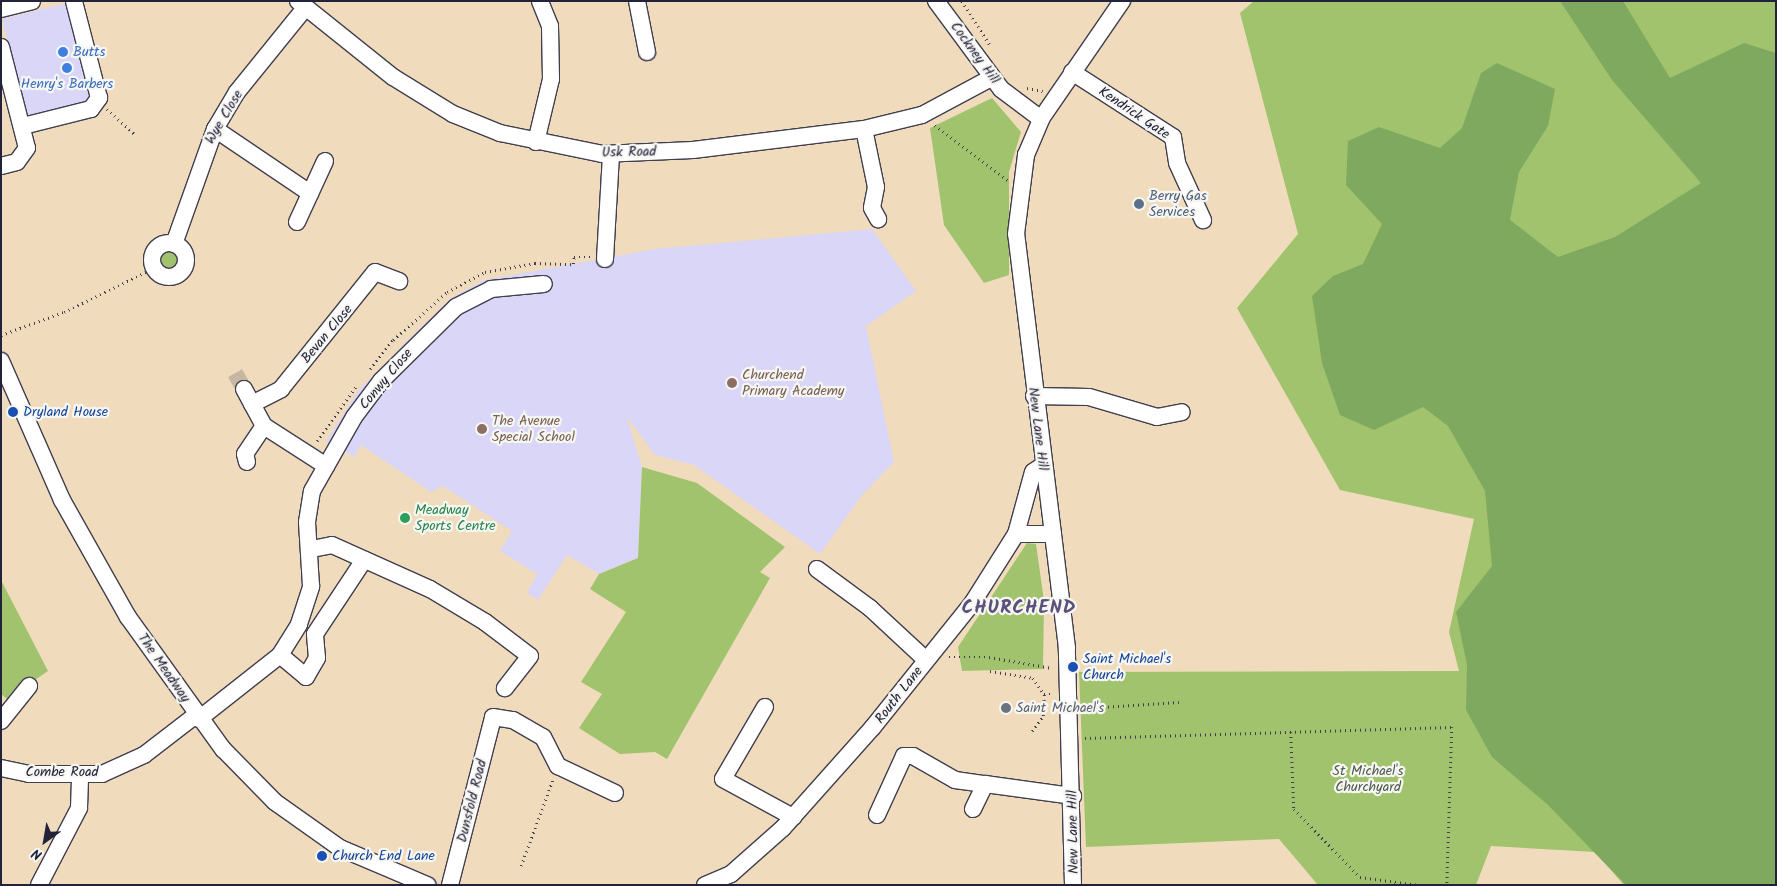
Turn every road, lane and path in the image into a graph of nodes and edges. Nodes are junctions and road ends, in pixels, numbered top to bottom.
1 (32, 1) edge
2 (74, 1) edge
3 (540, 1) edge
4 (637, 1) edge
5 (936, 1) edge
6 (962, 1) edge
7 (1122, 1) edge
8 (302, 4) edge
9 (1, 9) edge
10 (1, 47) edge
11 (992, 48) dead end
12 (648, 52) dead end
13 (1072, 72) junction
14 (991, 78) junction
15 (1050, 83) dead end
16 (1021, 86) dead end
17 (97, 101) junction
18 (922, 116) junction
19 (1041, 119) junction
20 (23, 126) junction
21 (215, 129) junction
22 (864, 129) junction
23 (136, 135) dead end
24 (536, 142) junction
25 (611, 154) junction
26 (324, 161) dead end
27 (1, 166) edge
28 (1020, 190) junction
29 (310, 193) junction
30 (878, 219) dead end
31 (1203, 220) dead end
32 (297, 222) dead end
33 (174, 244) junction
34 (605, 260) dead end
35 (154, 268) junction
36 (399, 281) dead end
37 (544, 284) dead end
38 (1, 335) edge
39 (1, 361) edge
40 (244, 389) tunnel mouth
41 (1034, 396) junction
42 (252, 404) junction
43 (1182, 412) dead end
44 (264, 426) junction
45 (247, 462) dead end
46 (326, 466) junction
47 (1042, 466) junction
48 (1016, 534) junction
49 (1053, 534) junction
50 (312, 549) junction
51 (364, 560) junction
52 (817, 569) dead end
53 (280, 655) junction
54 (925, 661) junction
55 (990, 671) dead end
56 (1068, 672) junction
57 (29, 686) dead end
58 (505, 688) dead end
59 (1044, 694) junction
60 (1069, 695) junction
61 (1179, 702) dead end
62 (765, 707) dead end
63 (1103, 707) dead end
64 (197, 717) junction
65 (1, 720) edge
66 (1032, 731) dead end
67 (1291, 732) junction
68 (1071, 739) junction
69 (558, 766) junction
70 (1, 768) edge
71 (80, 775) junction
72 (985, 784) junction
73 (615, 793) dead end
74 (1073, 796) junction
75 (973, 809) dead end
76 (877, 815) dead end
77 (793, 817) junction
78 (521, 866) dead end
79 (398, 880) edge
80 (39, 885) edge
81 (427, 885) edge
82 (450, 885) edge
83 (705, 885) edge
84 (1073, 885) edge
85 (1418, 885) edge
86 (1447, 885) edge

1 - 9 street
2 - 17 street
3 - 24 street
4 - 12 street
5 - 14 street, Cockney Hill
6 - 11 path
7 - 13 street, New Lane Hill
8 - 21 street, Wye Close
8 - 24 street, Usk Road
10 - 20 street
13 - 19 street, New Lane Hill
13 - 31 street, Kendrick Gate
14 - 18 street, Usk Road
14 - 19 street, Cockney Hill
15 - 16 path
17 - 20 street
17 - 23 path
18 - 22 street, Usk Road
18 - 28 path
19 - 28 street, New Lane Hill
20 - 27 street
21 - 29 street
21 - 33 street, Wye Close
22 - 25 street, Usk Road
22 - 30 street
24 - 25 street, Usk Road
25 - 34 street
26 - 29 street
28 - 41 street, New Lane Hill
29 - 32 street
33 - 35 street
33 - 35 street
35 - 38 path
36 - 42 street, Bevan Close
37 - 46 street, Conwy Close
39 - 64 street, The Meadway
40 - 42 street
41 - 43 street
41 - 47 street, New Lane Hill
42 - 44 street
44 - 45 street
44 - 46 street
46 - 50 street, Conwy Close
47 - 48 street, Routh Lane
47 - 49 street, New Lane Hill
48 - 49 street
48 - 54 street, Routh Lane
49 - 56 street, New Lane Hill
50 - 51 street
50 - 53 street, Conwy Close
51 - 53 street
51 - 58 street
52 - 54 street
53 - 64 street, Conwy Close
54 - 56 path
54 - 77 street, Routh Lane
55 - 59 path
56 - 60 street, New Lane Hill
57 - 65 street
59 - 60 path
59 - 66 path
60 - 68 street, New Lane Hill
61 - 63 path
62 - 77 street
64 - 71 street, Combe Road
64 - 79 street, The Meadway
67 - 68 path
67 - 85 path
67 - 86 path
68 - 74 street, New Lane Hill
69 - 73 street
69 - 78 path
69 - 82 street, Dunsfold Road
70 - 71 street, Combe Road
71 - 80 street
72 - 74 street
72 - 75 street
72 - 76 street
74 - 84 street, New Lane Hill
77 - 83 street, Routh Lane
79 - 81 street, The Meadway

